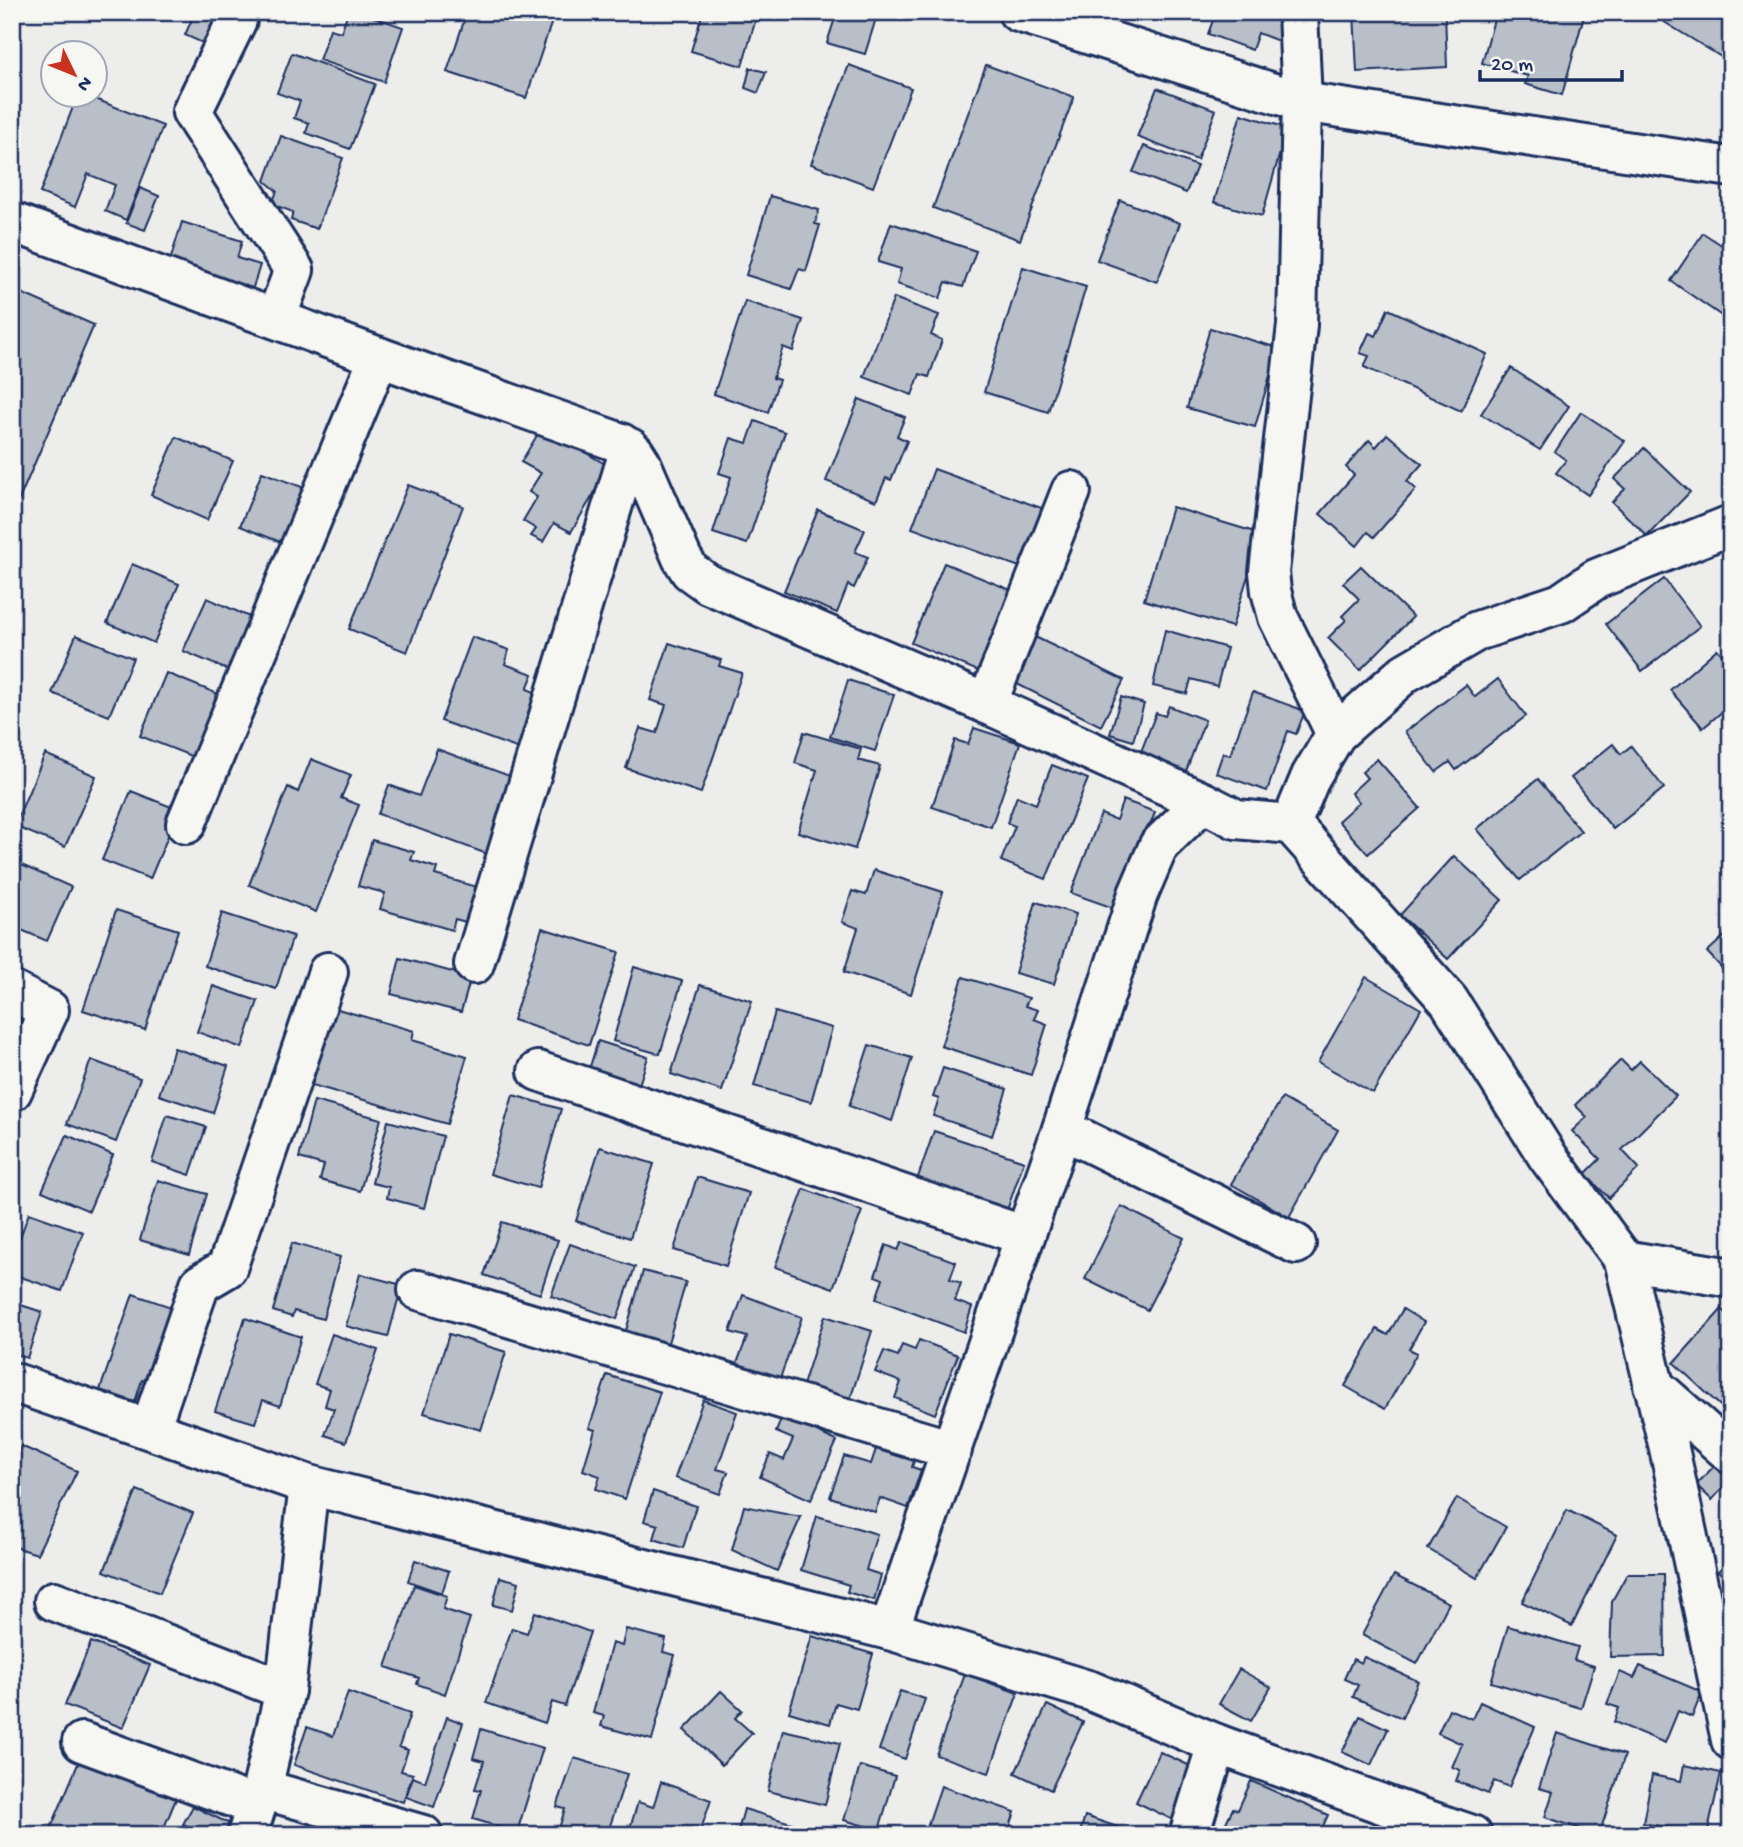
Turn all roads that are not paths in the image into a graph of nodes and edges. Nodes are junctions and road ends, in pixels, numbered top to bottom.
1 (1018, 12) edge
2 (1298, 12) edge
3 (237, 20) dead end
4 (1302, 102) junction
5 (1731, 167) edge
6 (12, 222) edge
7 (276, 318) junction
8 (379, 357) junction
9 (630, 448) junction
10 (1071, 491) dead end
11 (1731, 525) edge
12 (987, 704) junction
13 (1336, 734) junction
14 (1203, 802) junction
15 (186, 824) dead end
16 (1291, 824) junction
17 (474, 964) dead end
18 (328, 972) dead end
19 (12, 991) edge
20 (538, 1071) dead end
21 (12, 1091) edge
22 (1062, 1129) junction
23 (1025, 1236) junction
24 (1296, 1244) dead end
25 (1624, 1260) junction
26 (1731, 1278) edge
27 (418, 1290) dead end
28 (12, 1382) edge
29 (1653, 1385) junction
30 (150, 1429) junction
31 (952, 1450) junction
32 (1731, 1454) edge
33 (309, 1485) junction
34 (54, 1601) dead end
35 (889, 1630) junction
36 (285, 1690) junction
37 (1731, 1740) edge
38 (82, 1742) dead end
39 (1217, 1744) junction
40 (255, 1810) edge
41 (423, 1835) edge
42 (1189, 1835) edge
43 (1472, 1835) edge

1 - 4 street
2 - 4 street
3 - 7 street
4 - 5 street
4 - 13 street
6 - 7 street
7 - 8 street
8 - 9 street
8 - 15 street
9 - 12 street
9 - 17 street
10 - 12 street
11 - 13 street
12 - 14 street
13 - 16 street
14 - 16 street
14 - 22 street
16 - 25 street
18 - 30 street
19 - 21 street
20 - 23 street
22 - 23 street
22 - 24 street
23 - 31 street
25 - 26 street
25 - 29 street
27 - 31 street
28 - 30 street
29 - 32 street
29 - 37 street
30 - 33 street
31 - 35 street
33 - 35 street
33 - 36 street
34 - 36 street
35 - 39 street
36 - 40 street
38 - 40 street
39 - 42 street
39 - 43 street
40 - 41 street

